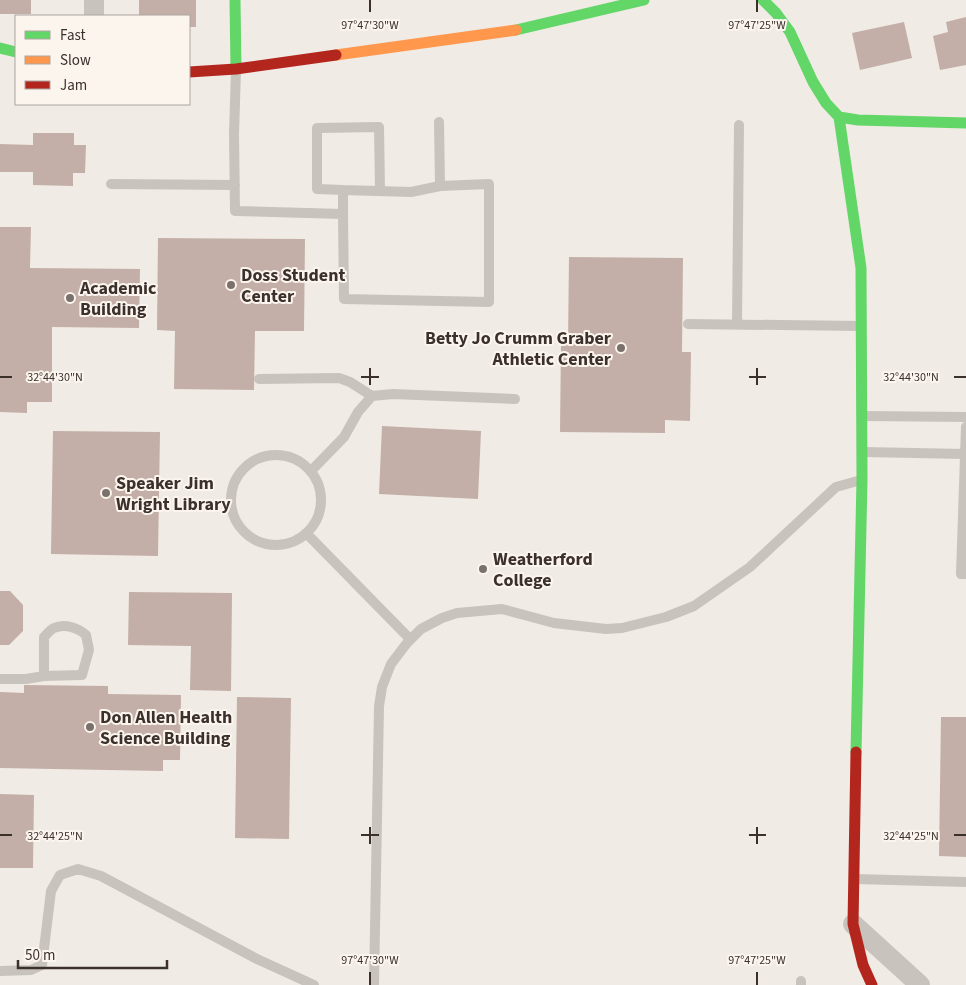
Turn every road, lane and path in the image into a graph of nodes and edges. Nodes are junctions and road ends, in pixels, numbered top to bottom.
1 (94, 0) edge
2 (235, 0) edge
3 (644, 0) edge
4 (762, 0) edge
5 (94, 15) edge
6 (0, 48) edge
7 (15, 52) edge
8 (236, 69) junction
9 (190, 72) edge
10 (840, 117) junction
11 (439, 122) dead end
12 (966, 123) edge
13 (739, 125) dead end
14 (111, 184) dead end
15 (235, 185) junction
16 (440, 186) junction
17 (343, 190) junction
18 (380, 191) junction
19 (343, 214) junction
20 (688, 324) dead end
21 (737, 324) junction
22 (862, 326) junction
23 (259, 379) dead end
24 (372, 396) junction
25 (515, 399) dead end
26 (862, 416) junction
27 (966, 417) edge
28 (966, 427) edge
29 (862, 452) junction
30 (965, 454) edge
31 (311, 471) junction
32 (862, 480) junction
33 (307, 534) junction
34 (966, 574) edge
35 (410, 640) junction
36 (44, 676) junction
37 (0, 679) edge
38 (854, 879) junction
39 (966, 882) edge
40 (853, 924) junction
41 (0, 970) edge
42 (314, 985) edge
43 (374, 985) edge
44 (872, 985) edge
45 (920, 985) edge

1 - 5 street
2 - 8 street
3 - 8 street
4 - 10 street
6 - 7 street
8 - 9 street
8 - 15 lane
10 - 12 street
10 - 22 street
11 - 16 lane
13 - 21 lane
14 - 15 lane
15 - 19 lane
16 - 18 lane
16 - 19 lane
17 - 18 lane
17 - 18 lane
17 - 19 lane
20 - 21 lane
21 - 22 lane
22 - 26 street
23 - 24 lane
24 - 25 lane
24 - 31 lane
26 - 27 lane
26 - 29 street
28 - 30 lane
29 - 30 lane
29 - 32 street
30 - 34 lane
31 - 33 lane
31 - 33 lane
32 - 35 lane
32 - 38 street
33 - 35 lane
35 - 43 lane
36 - 36 lane
36 - 37 lane
38 - 39 lane
38 - 40 street
40 - 44 street
40 - 45 street
41 - 42 lane

